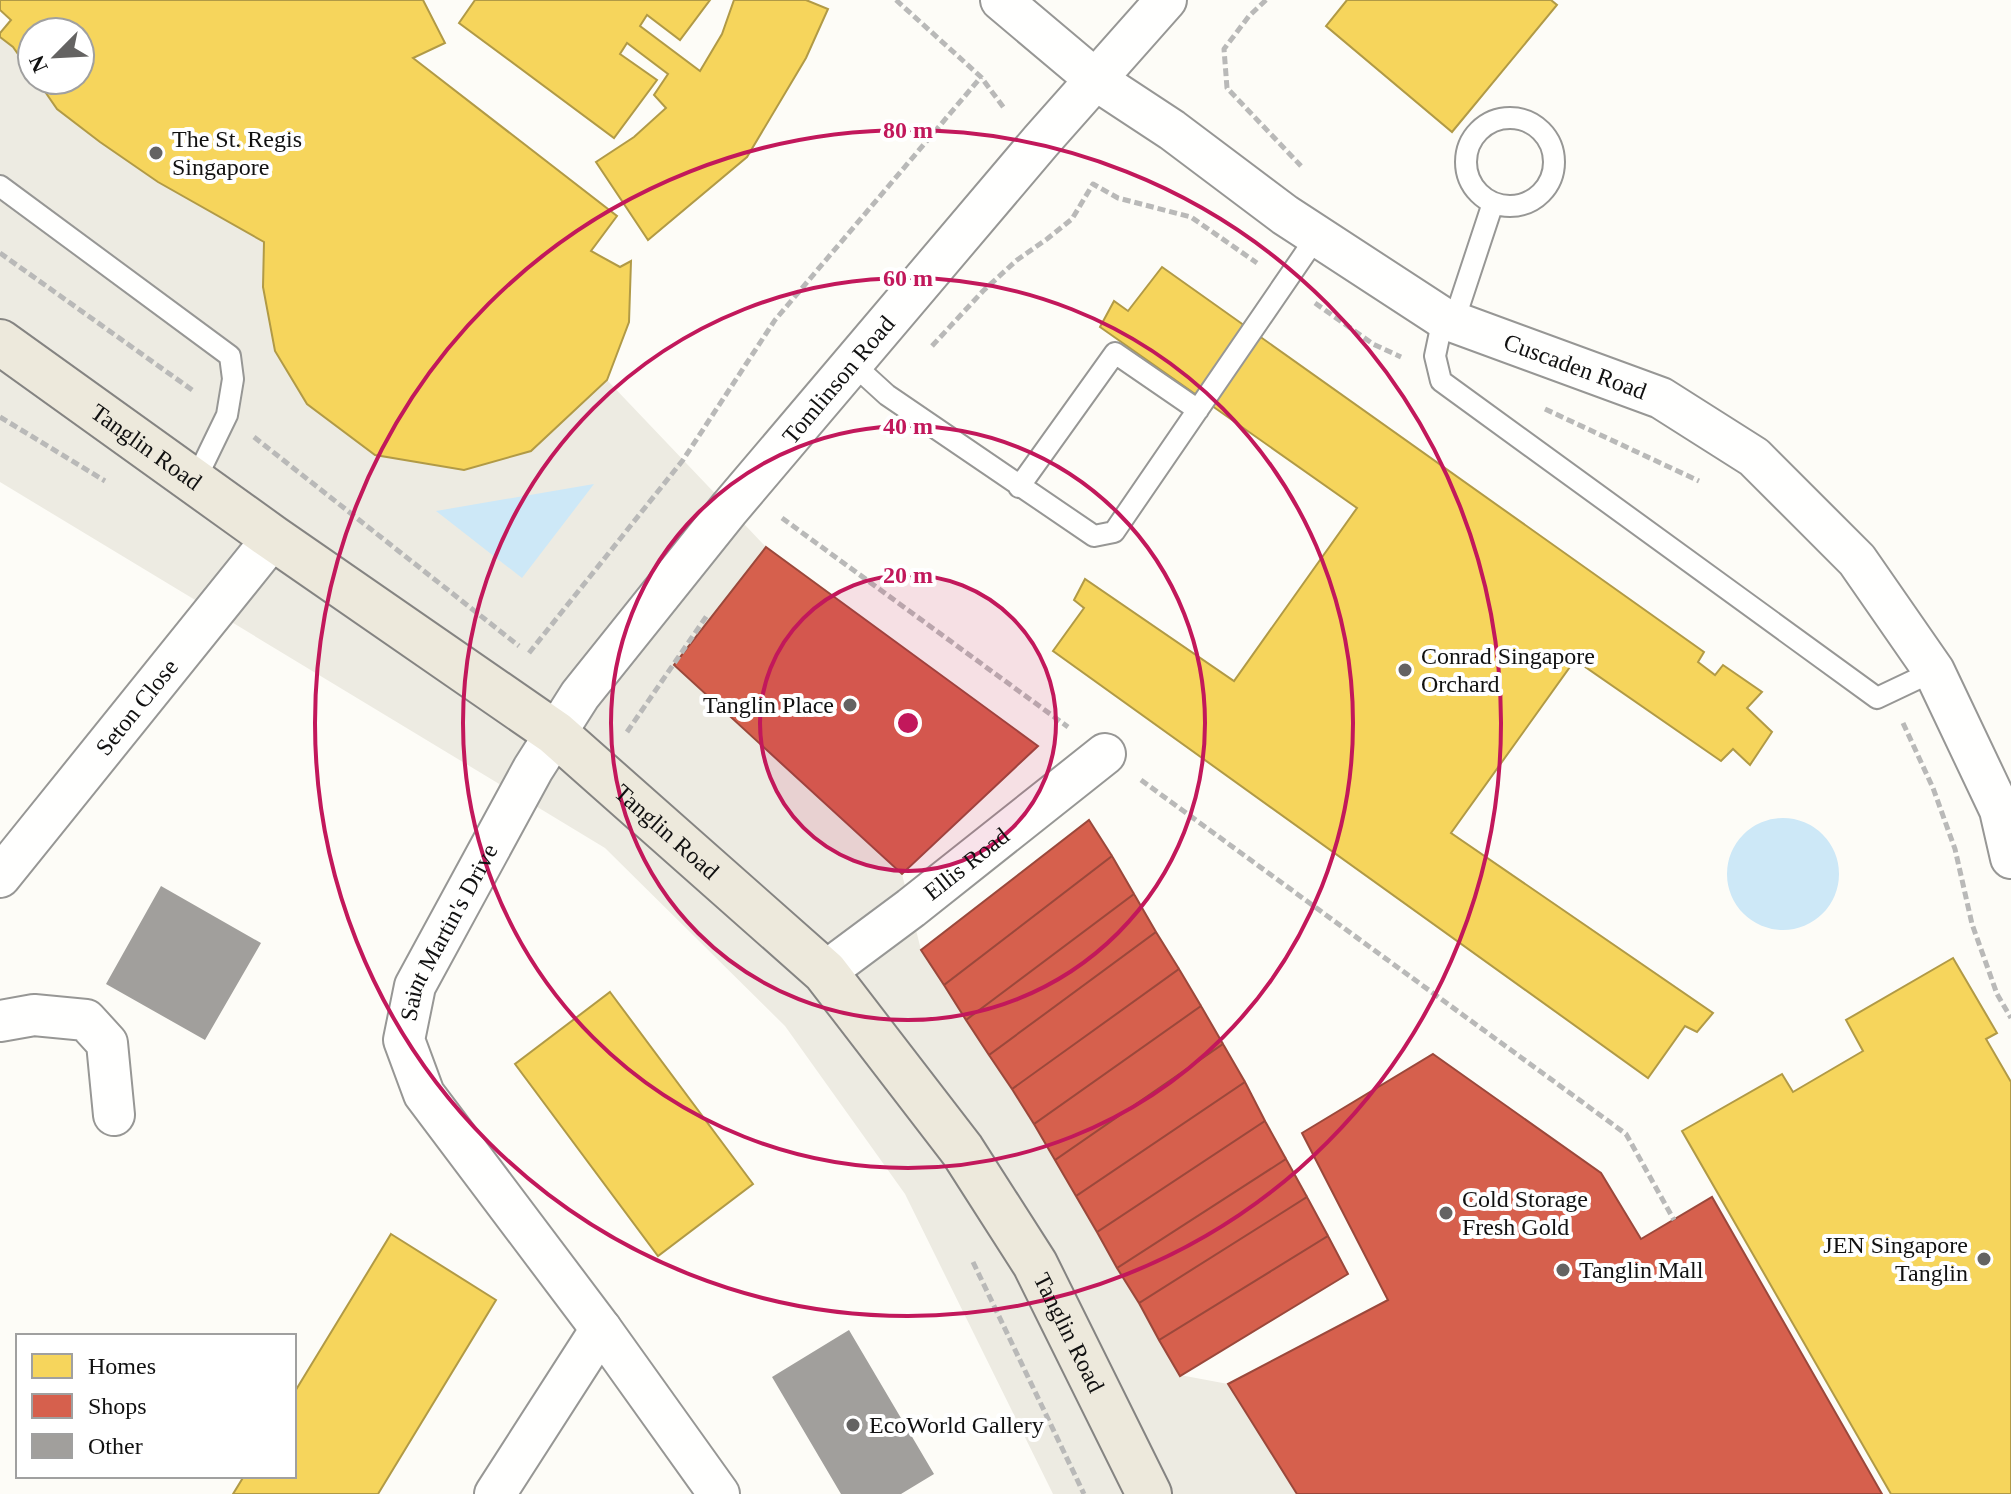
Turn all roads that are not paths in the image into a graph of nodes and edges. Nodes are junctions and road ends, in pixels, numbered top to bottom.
1 (1001, 0) edge
2 (1166, 0) edge
3 (1096, 80) junction
4 (0, 186) edge
5 (1493, 203) junction
6 (1317, 236) junction
7 (1448, 320) junction
8 (0, 342) edge
9 (853, 364) junction
10 (1198, 410) junction
11 (195, 481) junction
12 (1019, 487) junction
13 (273, 538) junction
14 (1934, 671) junction
15 (555, 733) junction
16 (1105, 754) road end
17 (2011, 858) edge
18 (0, 877) edge
19 (825, 972) junction
20 (0, 1021) edge
21 (114, 1115) dead end
22 (601, 1329) junction
23 (495, 1494) edge
24 (719, 1494) edge
25 (1149, 1494) edge

1 - 3 street, Cuscaden Road
2 - 3 street, Tomlinson Road
3 - 6 street, Cuscaden Road
3 - 9 street, Tomlinson Road
4 - 11 lane
5 - 5 lane
5 - 7 lane
6 - 7 street, Cuscaden Road
6 - 10 lane
7 - 14 street, Cuscaden Road
7 - 14 lane
8 - 11 main road, Tanglin Road
9 - 12 lane
9 - 15 street, Tomlinson Road
10 - 12 lane
10 - 12 lane
11 - 13 main road, Tanglin Road
13 - 15 main road, Tanglin Road
13 - 18 street, Seton Close
14 - 17 street, Cuscaden Road
15 - 19 main road, Tanglin Road
15 - 22 street, Saint Martin's Drive
16 - 19 street, Ellis Road
19 - 25 main road, Tanglin Road
20 - 21 street
22 - 23 street
22 - 24 street, Saint Martin's Drive

